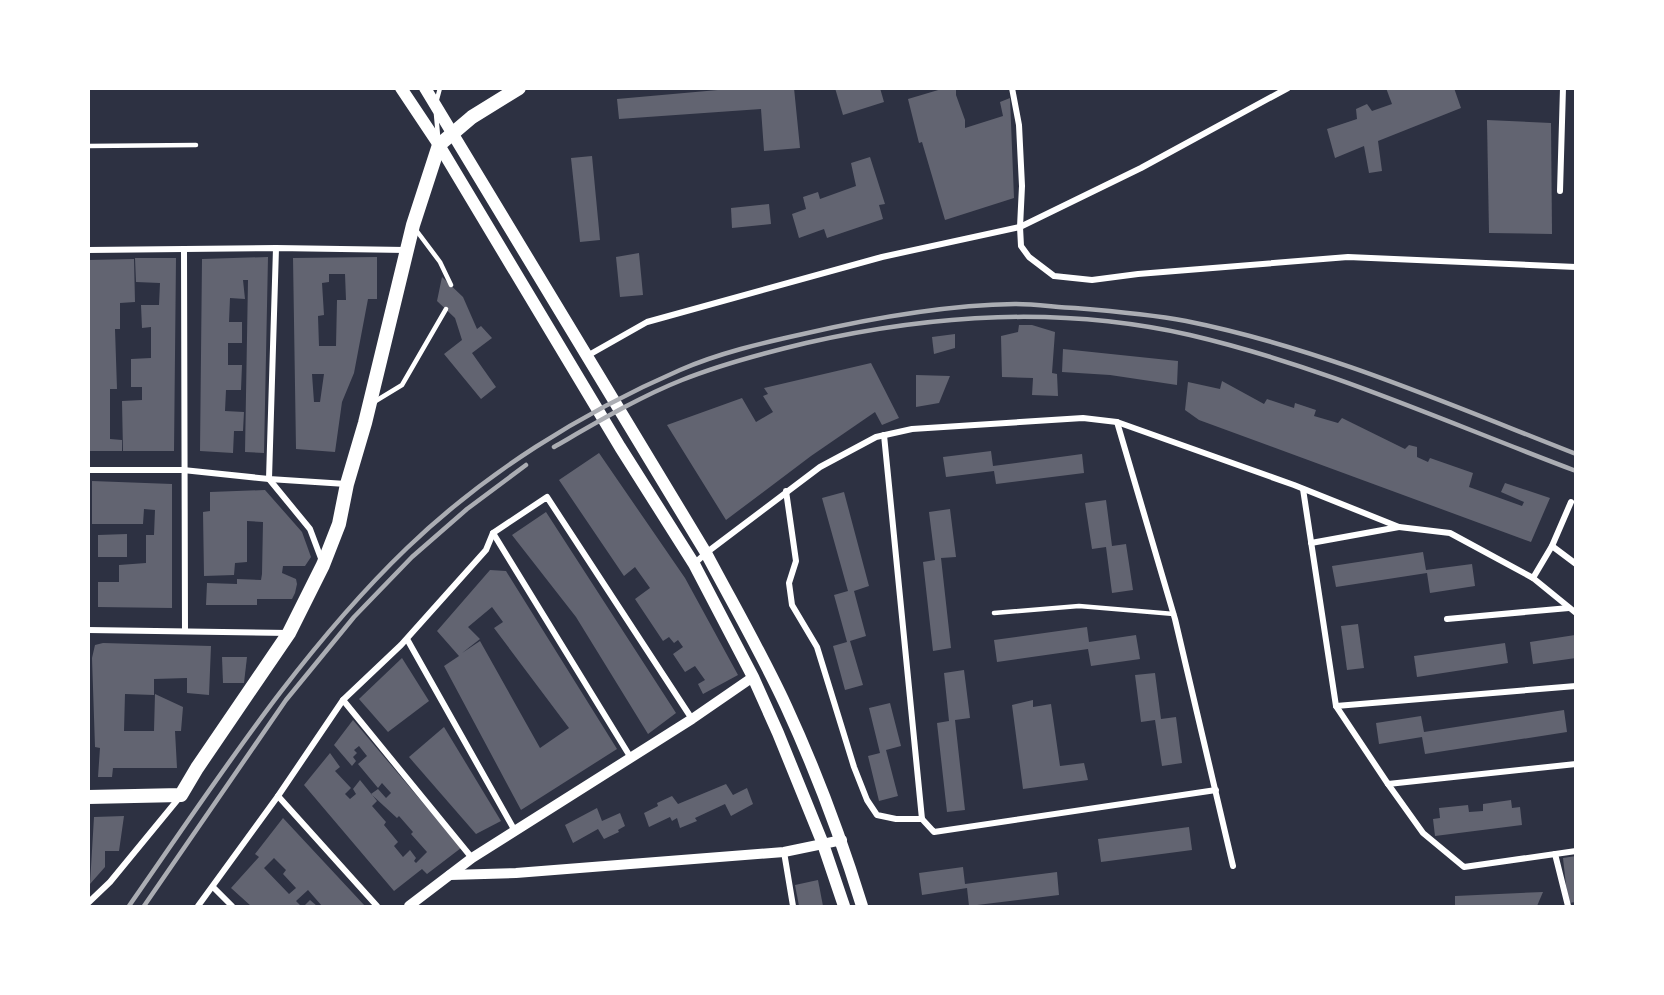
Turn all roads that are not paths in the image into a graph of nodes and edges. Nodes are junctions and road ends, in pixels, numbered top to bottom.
1 (401, 88) edge
2 (424, 88) edge
3 (440, 88) edge
4 (519, 88) edge
5 (1012, 88) edge
6 (1288, 88) edge
7 (1563, 88) edge
8 (435, 106) junction
9 (451, 133) junction
10 (196, 145) dead end
11 (439, 145) junction
12 (88, 147) edge
13 (1560, 191) dead end
14 (413, 225) junction
15 (1020, 227) junction
16 (276, 248) junction
17 (184, 249) junction
18 (88, 250) edge
19 (406, 250) junction
20 (1575, 267) edge
21 (451, 285) dead end
22 (446, 309) dead end
23 (587, 356) junction
24 (369, 405) junction
25 (1117, 422) junction
26 (884, 435) junction
27 (88, 470) edge
28 (183, 470) junction
29 (269, 479) junction
30 (347, 484) junction
31 (1303, 489) junction
32 (786, 491) junction
33 (1572, 502) dead end
34 (1399, 527) junction
35 (493, 533) junction
36 (1311, 543) junction
37 (1552, 546) junction
38 (706, 553) junction
39 (323, 564) junction
40 (694, 564) junction
41 (1575, 564) edge
42 (1533, 578) junction
43 (1569, 608) junction
44 (994, 613) dead end
45 (1575, 613) edge
46 (1174, 614) junction
47 (1447, 619) dead end
48 (88, 630) edge
49 (185, 631) junction
50 (290, 633) junction
51 (407, 639) junction
52 (753, 677) junction
53 (1575, 686) edge
54 (343, 700) junction
55 (1336, 705) junction
56 (692, 719) junction
57 (631, 758) junction
58 (1575, 764) edge
59 (1388, 784) junction
60 (1216, 790) junction
61 (181, 795) junction
62 (278, 796) junction
63 (88, 797) edge
64 (922, 819) junction
65 (515, 831) junction
66 (842, 840) junction
67 (823, 844) junction
68 (1575, 851) edge
69 (784, 852) junction
70 (1555, 854) junction
71 (472, 858) junction
72 (1233, 866) dead end
73 (450, 875) junction
74 (213, 887) junction
75 (88, 903) edge
76 (198, 906) edge
77 (232, 906) edge
78 (377, 906) edge
79 (409, 906) edge
80 (793, 906) edge
81 (844, 906) edge
82 (862, 906) edge
83 (1568, 906) edge

1 - 11 main road
2 - 8 main road
3 - 8 lane
4 - 9 main road
5 - 15 street
6 - 15 street
7 - 13 street
8 - 9 main road
8 - 11 lane
9 - 11 main road
9 - 23 main road
10 - 12 lane
11 - 14 main road
11 - 40 main road
14 - 19 main road
14 - 21 lane
15 - 20 street
15 - 23 street
16 - 17 street
16 - 19 street
16 - 29 street
17 - 18 street
17 - 28 street
19 - 24 main road
22 - 24 lane
23 - 38 main road
24 - 30 main road
25 - 26 street
25 - 31 street
25 - 46 street
26 - 32 street
26 - 64 street
27 - 28 street
28 - 29 street
28 - 49 street
29 - 30 street
29 - 39 street
30 - 39 main road
31 - 34 street
31 - 36 street
32 - 38 street
32 - 64 street
33 - 37 street
34 - 36 street
34 - 42 street
35 - 51 street
35 - 56 street
35 - 57 street
36 - 55 street
37 - 41 street
37 - 42 street
38 - 40 street
38 - 66 main road
39 - 50 main road
40 - 52 main road
42 - 43 street
43 - 45 street
43 - 47 street
44 - 46 lane
46 - 60 street
48 - 49 street
49 - 50 street
50 - 61 main road
51 - 54 street
51 - 65 street
52 - 56 street
52 - 67 main road
53 - 55 street
54 - 62 street
54 - 71 street
55 - 59 street
56 - 57 street
57 - 65 street
58 - 59 street
59 - 70 street
60 - 64 street
60 - 72 street
61 - 63 main road
61 - 75 street
62 - 74 street
62 - 78 street
65 - 71 street
66 - 67 street
66 - 82 main road
67 - 69 street
67 - 81 main road
68 - 70 street
69 - 73 street
69 - 80 street
70 - 83 street
71 - 73 street
73 - 79 street
74 - 76 street
74 - 77 street

